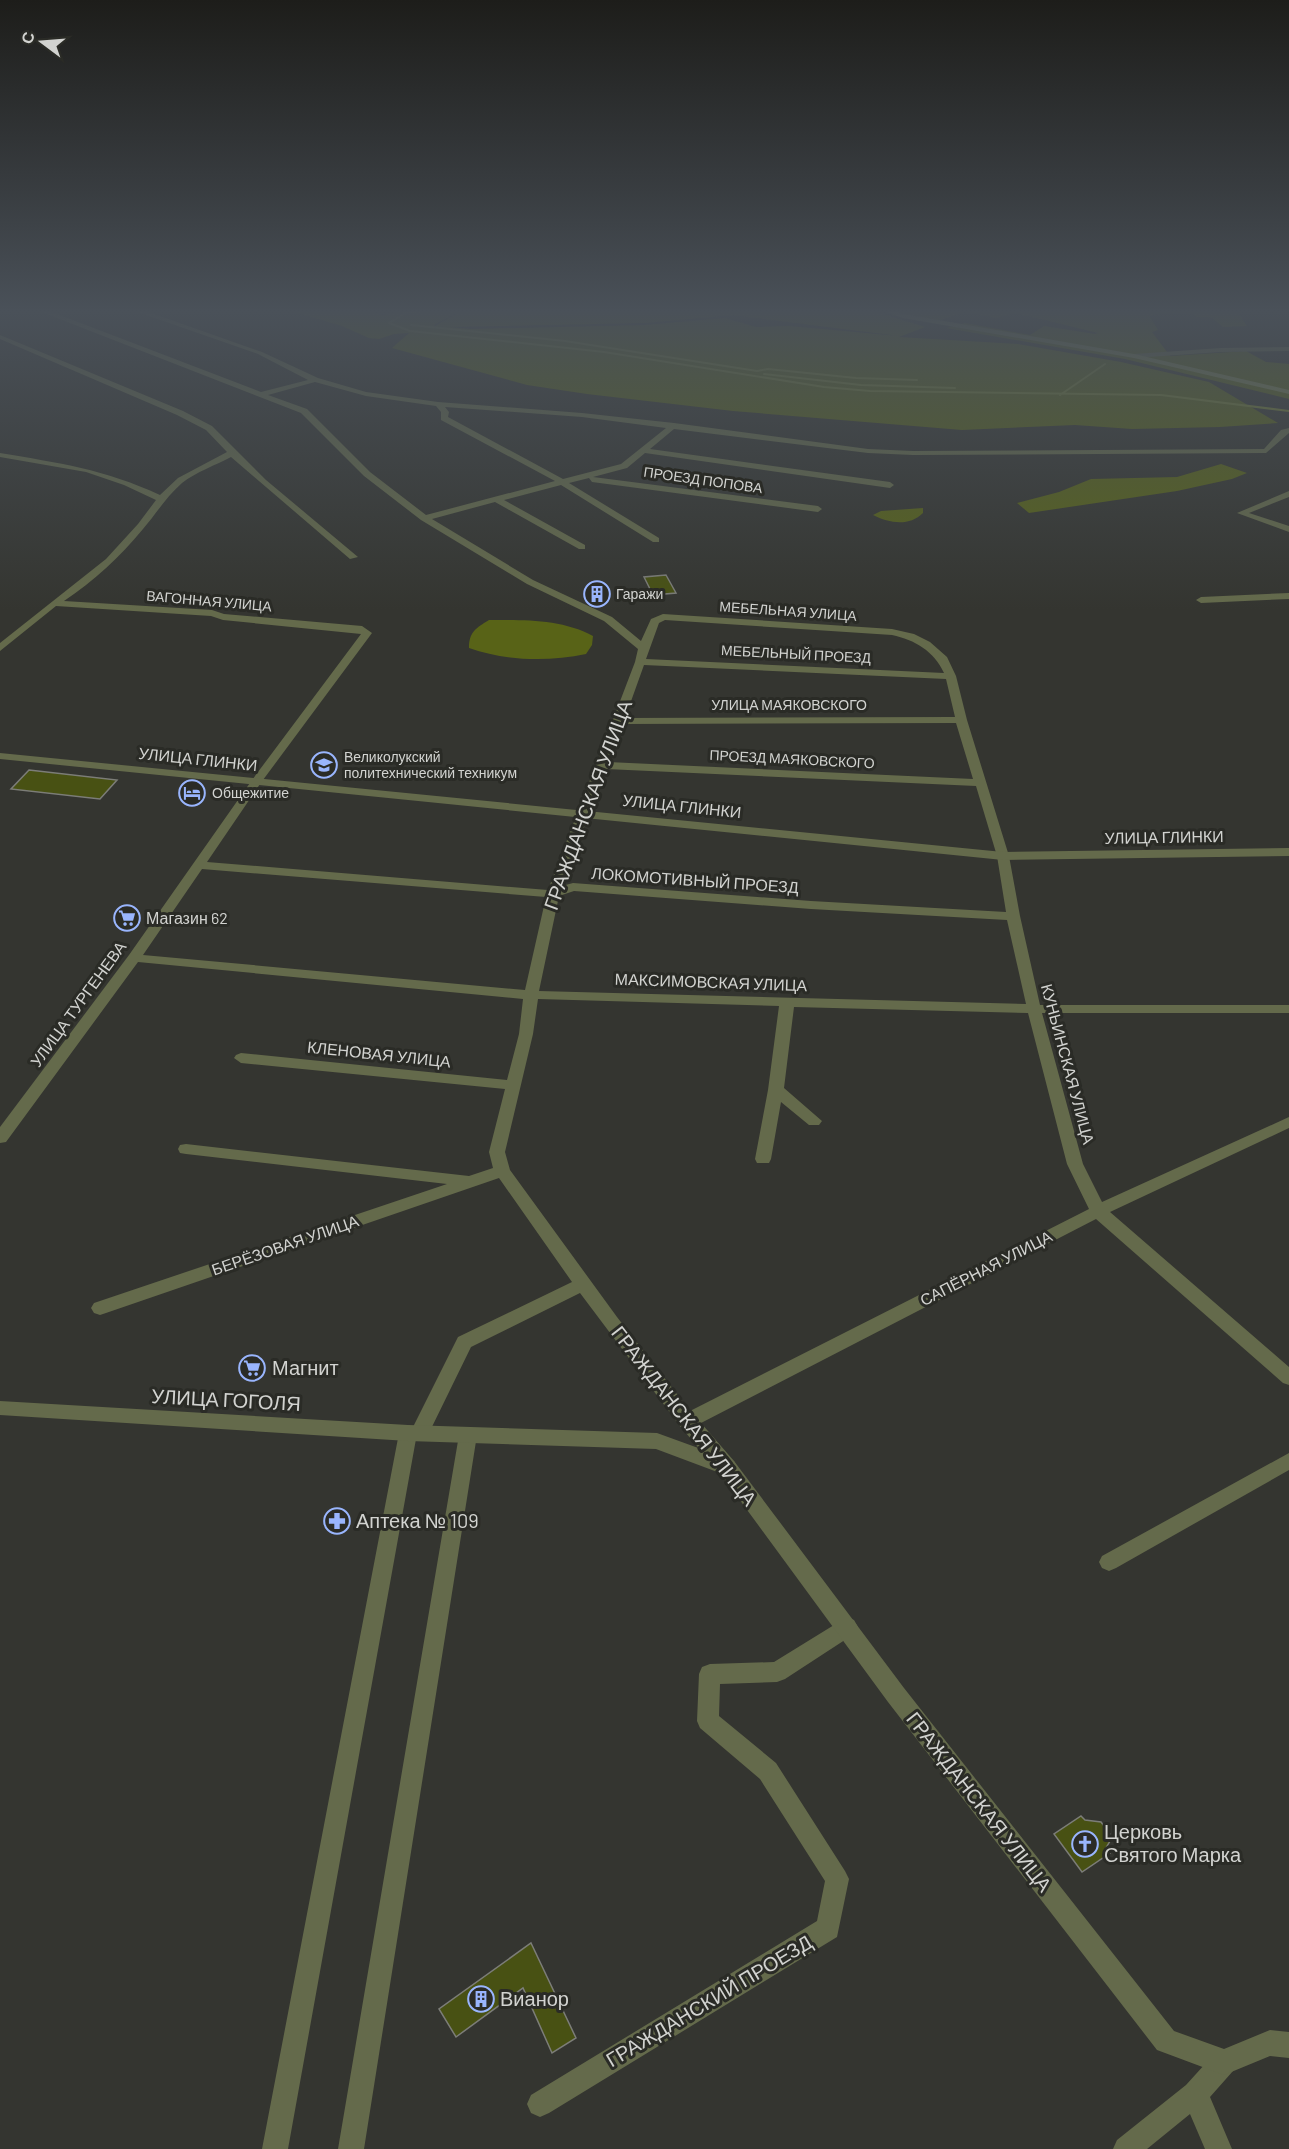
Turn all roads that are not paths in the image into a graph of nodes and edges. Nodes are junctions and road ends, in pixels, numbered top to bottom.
1 (171, 409) edge
2 (300, 409) edge
3 (443, 409) edge
4 (519, 409) edge
5 (674, 425) junction
6 (1289, 430) edge
7 (643, 450) junction
8 (232, 453) junction
9 (0, 455) edge
10 (585, 478) junction
11 (562, 482) junction
12 (890, 484) dead end
13 (1289, 494) edge
14 (161, 499) junction
15 (496, 499) junction
16 (818, 509) dead end
17 (424, 518) junction
18 (1289, 529) edge
19 (656, 540) dead end
20 (582, 547) dead end
21 (353, 557) dead end
22 (1289, 596) edge
23 (1202, 600) dead end
24 (54, 603) junction
25 (663, 617) joint
26 (362, 628) joint
27 (0, 648) edge
28 (641, 655) junction
29 (951, 676) junction
30 (961, 720) junction
31 (618, 721) junction
32 (0, 756) edge
33 (602, 765) junction
34 (256, 782) junction
35 (981, 783) junction
36 (584, 813) junction
37 (1289, 852) edge
38 (1003, 856) junction
39 (197, 865) junction
40 (553, 894) junction
41 (1013, 916) junction
42 (134, 958) junction
43 (531, 995) junction
44 (788, 1002) junction
45 (1034, 1009) junction
46 (1289, 1009) edge
47 (241, 1058) dead end
48 (513, 1085) junction
49 (776, 1090) junction
50 (813, 1121) dead end
51 (1289, 1122) edge
52 (0, 1138) edge
53 (186, 1149) dead end
54 (763, 1159) dead end
55 (502, 1171) junction
56 (469, 1181) junction
57 (1098, 1211) junction
58 (582, 1285) junction
59 (100, 1308) dead end
60 (1289, 1378) edge
61 (0, 1408) edge
62 (687, 1421) junction
63 (414, 1432) junction
64 (459, 1434) junction
65 (1289, 1461) edge
66 (727, 1467) junction
67 (1109, 1562) dead end
68 (847, 1627) junction
69 (1279, 2044) edge
70 (1224, 2062) junction
71 (1195, 2094) junction
72 (540, 2104) dead end
73 (275, 2149) edge
74 (351, 2149) edge
75 (1126, 2149) edge
76 (1219, 2149) edge

1 - 8 street
2 - 17 street
3 - 11 street
4 - 5 street
5 - 6 street
5 - 7 street
7 - 10 street
7 - 12 street
8 - 14 street
8 - 21 street
9 - 14 street
10 - 11 street
10 - 16 street, ПРОЕЗД ПОПОВА
11 - 15 street
11 - 19 street
13 - 18 street
14 - 24 street
15 - 17 street
15 - 20 street
17 - 28 street
22 - 23 street
24 - 26 street, ВАГОННАЯ УЛИЦА
24 - 27 street
25 - 28 street, ГРАЖДАНСКАЯ УЛИЦА
25 - 29 street, МЕБЕЛЬНАЯ УЛИЦА
26 - 34 street, УЛИЦА ТУРГЕНЕВА
28 - 29 street, МЕБЕЛЬНЫЙ ПРОЕЗД
28 - 31 street, ГРАЖДАНСКАЯ УЛИЦА
29 - 30 street, КУНЬИНСКАЯ УЛИЦА
30 - 31 street, УЛИЦА МАЯКОВСКОГО
30 - 35 street, КУНЬИНСКАЯ УЛИЦА
31 - 33 street, ГРАЖДАНСКАЯ УЛИЦА
32 - 34 street, УЛИЦА ГЛИНКИ
33 - 35 street, ПРОЕЗД МАЯКОВСКОГО
33 - 36 street, ГРАЖДАНСКАЯ УЛИЦА
34 - 36 street, УЛИЦА ГЛИНКИ
34 - 39 street, УЛИЦА ТУРГЕНЕВА
35 - 38 street, КУНЬИНСКАЯ УЛИЦА
36 - 38 street, УЛИЦА ГЛИНКИ
36 - 40 street, ГРАЖДАНСКАЯ УЛИЦА
37 - 38 street, УЛИЦА ГЛИНКИ
38 - 41 street, КУНЬИНСКАЯ УЛИЦА
39 - 40 street, ЛОКОМОТИВНЫЙ ПРОЕЗД
39 - 42 street, УЛИЦА ТУРГЕНЕВА
40 - 41 street, ЛОКОМОТИВНЫЙ ПРОЕЗД
40 - 43 street, ГРАЖДАНСКАЯ УЛИЦА
41 - 45 street, КУНЬИНСКАЯ УЛИЦА
42 - 43 street, МАКСИМОВСКАЯ УЛИЦА
42 - 52 street, УЛИЦА ТУРГЕНЕВА
43 - 44 street, МАКСИМОВСКАЯ УЛИЦА
43 - 48 street, ГРАЖДАНСКАЯ УЛИЦА
44 - 45 street, МАКСИМОВСКАЯ УЛИЦА
44 - 49 street
45 - 46 street, МАКСИМОВСКАЯ УЛИЦА
45 - 57 street, КУНЬИНСКАЯ УЛИЦА
47 - 48 street, КЛЕНОВАЯ УЛИЦА
48 - 55 street, ГРАЖДАНСКАЯ УЛИЦА
49 - 50 street
49 - 54 street
51 - 57 street, САПЁРНАЯ УЛИЦА
53 - 56 street, БЕРЁЗОВАЯ УЛИЦА
55 - 56 street, БЕРЁЗОВАЯ УЛИЦА
55 - 58 street, ГРАЖДАНСКАЯ УЛИЦА
56 - 59 street, БЕРЁЗОВАЯ УЛИЦА
57 - 60 street, КУНЬИНСКАЯ УЛИЦА
57 - 62 street, САПЁРНАЯ УЛИЦА
58 - 62 street, ГРАЖДАНСКАЯ УЛИЦА
58 - 63 street
61 - 63 street, УЛИЦА ГОГОЛЯ
62 - 66 street, ГРАЖДАНСКАЯ УЛИЦА
63 - 64 street, УЛИЦА ГОГОЛЯ
63 - 73 street
64 - 66 street, УЛИЦА ГОГОЛЯ
64 - 74 street
65 - 67 street
66 - 68 street, ГРАЖДАНСКАЯ УЛИЦА
68 - 70 street, ГРАЖДАНСКАЯ УЛИЦА
68 - 72 street, ГРАЖДАНСКИЙ ПРОЕЗД
69 - 70 street
70 - 71 street
71 - 75 street
71 - 76 street

